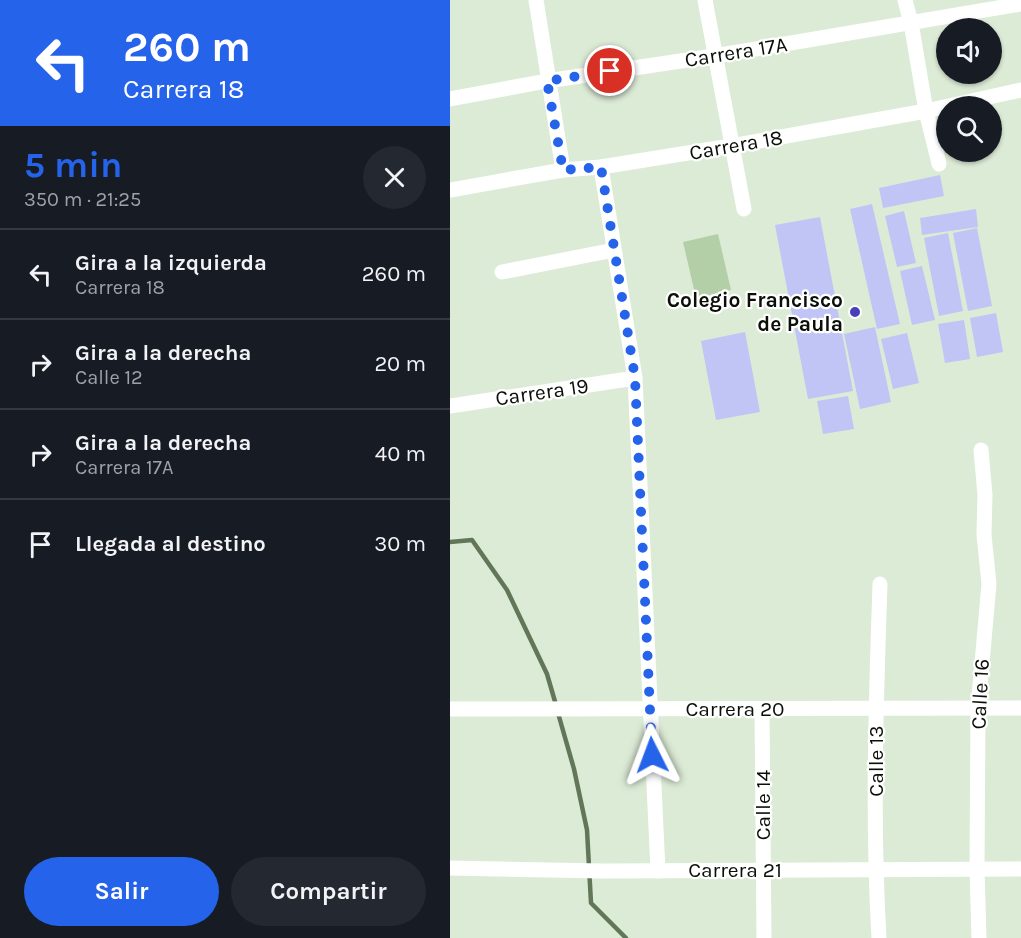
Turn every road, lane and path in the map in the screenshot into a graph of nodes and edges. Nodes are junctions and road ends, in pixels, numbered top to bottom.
1 (536, 0) edge
2 (705, 0) edge
3 (905, 0) edge
4 (1021, 4) edge
5 (911, 23) junction
6 (714, 56) junction
7 (547, 81) junction
8 (1021, 90) edge
9 (450, 99) edge
10 (926, 111) junction
11 (731, 147) junction
12 (939, 164) dead end
13 (601, 167) junction
14 (563, 170) junction
15 (450, 190) edge
16 (744, 209) dead end
17 (614, 250) junction
18 (502, 272) dead end
19 (635, 378) junction
20 (450, 406) edge
21 (981, 450) dead end
22 (880, 584) dead end
23 (978, 708) junction
24 (1021, 708) edge
25 (450, 709) edge
26 (650, 709) junction
27 (762, 709) junction
28 (876, 709) junction
29 (450, 868) edge
30 (976, 869) junction
31 (1021, 869) edge
32 (763, 870) junction
33 (875, 870) junction
34 (658, 871) junction
35 (764, 938) edge
36 (879, 938) edge
37 (979, 938) edge

1 - 7 street
2 - 6 street
3 - 5 street
4 - 5 street, Carrera 17A
5 - 6 street, Carrera 17A
5 - 10 street
6 - 7 street, Carrera 17A
6 - 11 street
7 - 9 street, Carrera 17A
7 - 14 street
8 - 10 street, Carrera 18
10 - 11 street, Carrera 18
10 - 12 street
11 - 13 street, Carrera 18
11 - 16 street
13 - 14 street, Carrera 18
13 - 17 street
14 - 15 street, Carrera 18
17 - 18 street
17 - 19 street
19 - 20 street, Carrera 19
19 - 26 street
21 - 23 street, Calle 16
22 - 28 street, Calle 13
23 - 24 street, Carrera 20
23 - 28 street, Carrera 20
23 - 30 street, Calle 16
25 - 26 street, Carrera 20
26 - 27 street, Carrera 20
26 - 34 street
27 - 28 street, Carrera 20
27 - 32 street, Calle 14
28 - 33 street, Calle 13
29 - 34 street, Carrera 21
30 - 31 street, Carrera 21
30 - 33 street, Carrera 21
30 - 37 street, Calle 16
32 - 33 street, Carrera 21
32 - 34 street, Carrera 21
32 - 35 street, Calle 14
33 - 36 street, Calle 13

